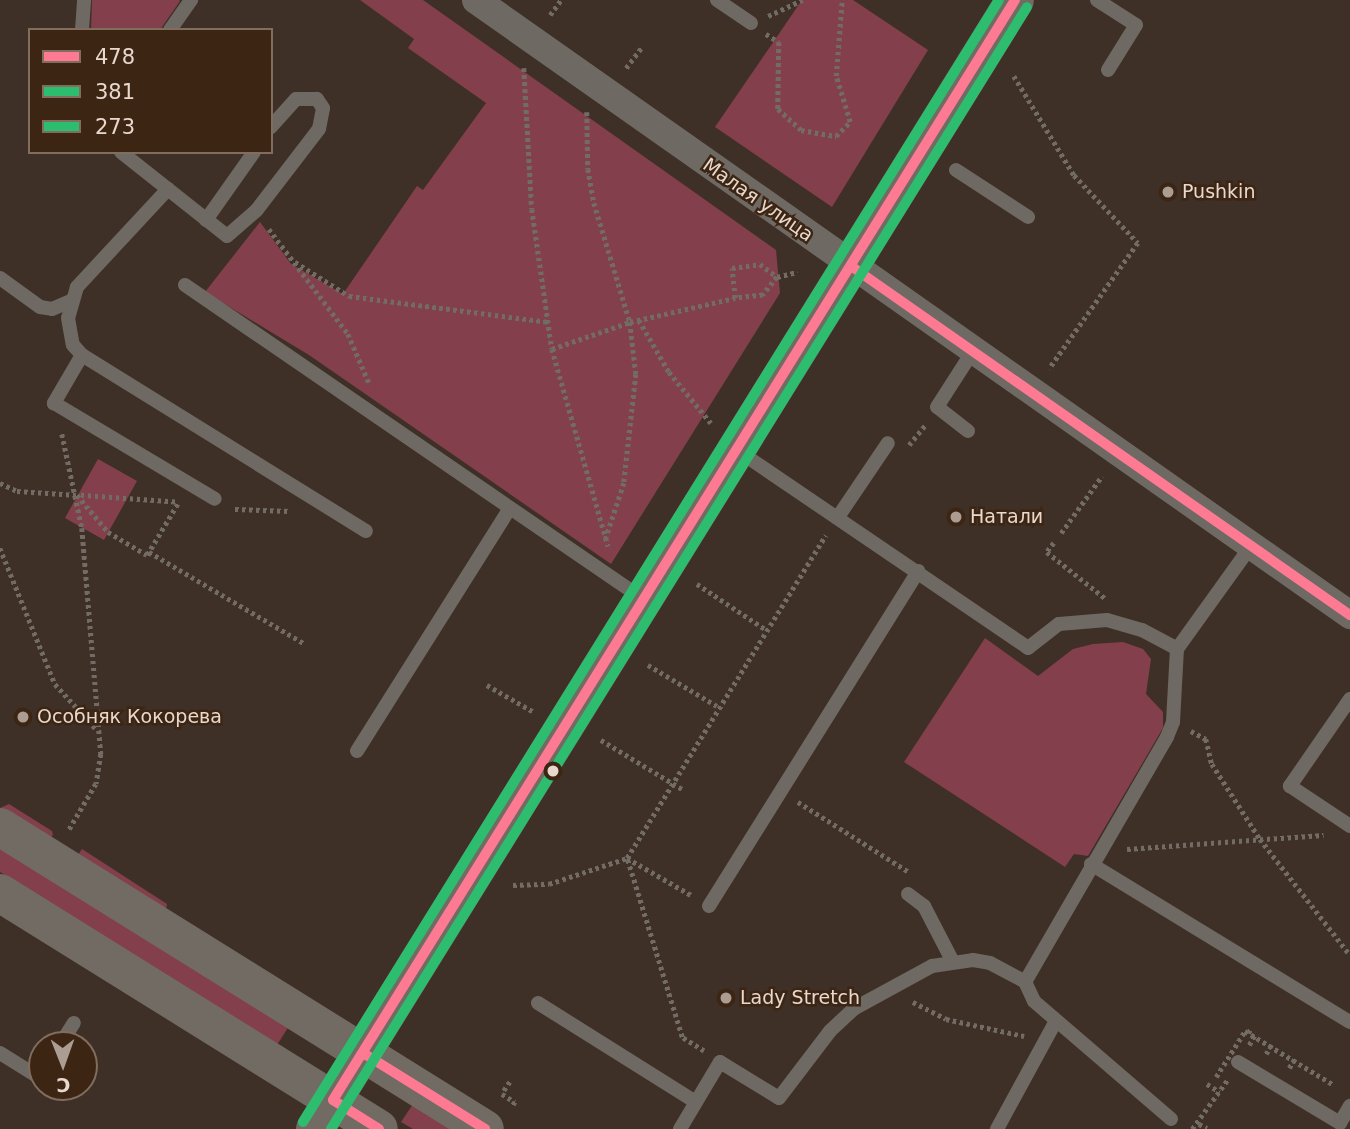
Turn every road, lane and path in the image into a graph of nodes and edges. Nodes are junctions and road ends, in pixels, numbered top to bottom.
1 (84, 0) edge
2 (191, 0) edge
3 (477, 0) edge
4 (561, 0) edge
5 (717, 0) edge
6 (803, 0) edge
7 (842, 0) edge
8 (1015, 0) edge
9 (1097, 0) edge
10 (550, 15) dead end
11 (751, 23) junction
12 (82, 28) edge
13 (171, 28) edge
14 (642, 47) dead end
15 (524, 68) dead end
16 (626, 68) dead end
17 (1108, 70) dead end
18 (1014, 76) dead end
19 (587, 111) dead end
20 (273, 125) edge
21 (124, 154) edge
22 (253, 154) edge
23 (956, 170) dead end
24 (168, 189) junction
25 (256, 211) junction
26 (1028, 216) dead end
27 (206, 220) junction
28 (295, 262) junction
29 (851, 266) junction
30 (797, 272) dead end
31 (777, 277) junction
32 (0, 278) edge
33 (185, 285) dead end
34 (735, 298) junction
35 (71, 300) junction
36 (639, 320) junction
37 (548, 322) junction
38 (630, 322) junction
39 (552, 349) junction
40 (973, 351) junction
41 (82, 355) junction
42 (1049, 369) dead end
43 (54, 403) junction
44 (937, 407) junction
45 (372, 413) junction
46 (968, 431) dead end
47 (724, 436) junction
48 (888, 443) joint
49 (1102, 476) dead end
50 (0, 482) edge
51 (77, 495) junction
52 (128, 499) dead end
53 (215, 499) joint
54 (178, 503) dead end
55 (510, 508) junction
56 (335, 513) junction
57 (838, 517) junction
58 (366, 531) dead end
59 (1061, 533) dead end
60 (605, 539) junction
61 (1054, 543) dead end
62 (1251, 546) junction
63 (0, 548) edge
64 (609, 551) dead end
65 (149, 552) junction
66 (918, 571) junction
67 (697, 584) dead end
68 (644, 599) junction
69 (1350, 615) edge
70 (1099, 620) junction
71 (765, 629) junction
72 (305, 644) dead end
73 (1177, 649) junction
74 (648, 665) dead end
75 (487, 685) dead end
76 (1350, 699) edge
77 (717, 706) junction
78 (534, 712) dead end
79 (1173, 722) junction
80 (98, 730) junction
81 (601, 740) dead end
82 (358, 751) dead end
83 (673, 781) junction
84 (684, 790) dead end
85 (781, 791) junction
86 (0, 827) edge
87 (1344, 830) edge
88 (68, 831) dead end
89 (1260, 839) junction
90 (627, 858) junction
91 (1094, 858) junction
92 (513, 885) dead end
93 (0, 893) edge
94 (908, 894) dead end
95 (709, 905) joint
96 (924, 906) junction
97 (1350, 955) edge
98 (953, 961) junction
99 (898, 981) junction
100 (1025, 982) junction
101 (538, 1003) dead end
102 (1348, 1016) edge
103 (1056, 1021) junction
104 (74, 1023) dead end
105 (69, 1031) edge
106 (1045, 1039) junction
107 (0, 1053) edge
108 (363, 1053) junction
109 (720, 1062) junction
110 (1238, 1062) joint
111 (28, 1070) edge
112 (1216, 1077) dead end
113 (510, 1082) dead end
114 (1207, 1084) dead end
115 (1332, 1084) dead end
116 (1220, 1092) junction
117 (696, 1102) junction
118 (1350, 1106) edge
119 (324, 1115) edge
120 (498, 1118) edge
121 (1171, 1119) dead end
122 (1199, 1124) junction
123 (1207, 1128) edge
124 (379, 1129) edge
125 (680, 1129) edge
126 (997, 1129) edge
127 (1192, 1129) edge

1 - 12 lane
2 - 13 lane
3 - 29 street, Малая улица
4 - 10 path
5 - 11 lane
6 - 11 path
7 - 11 path
8 - 29 main road
9 - 17 lane
14 - 16 path
15 - 37 path
18 - 42 path
19 - 38 path
20 - 25 lane
21 - 24 lane
22 - 27 lane
23 - 26 lane
24 - 27 lane
24 - 35 lane
25 - 27 lane
25 - 28 path
28 - 37 path
28 - 45 path
29 - 40 street, Малая улица
29 - 47 main road
30 - 31 path
31 - 34 path
31 - 34 path
32 - 35 lane
33 - 45 lane
34 - 36 path
35 - 41 lane
36 - 38 path
36 - 47 path
37 - 39 path
38 - 39 path
38 - 60 path
39 - 60 path
40 - 44 lane
40 - 62 street, Малая улица
41 - 43 lane
41 - 56 lane
43 - 51 path
43 - 53 lane
44 - 46 lane
44 - 48 path
45 - 55 lane
47 - 57 lane
47 - 68 main road
48 - 57 lane
49 - 59 path
50 - 51 path
51 - 52 path
51 - 65 path
51 - 80 path
53 - 56 path
54 - 65 path
55 - 68 lane
55 - 82 lane
56 - 58 lane
57 - 66 lane
57 - 71 path
60 - 64 path
61 - 70 path
62 - 69 street, Малая улица
62 - 73 lane
63 - 80 path
65 - 72 path
66 - 70 lane
66 - 85 lane
67 - 71 path
68 - 108 main road
70 - 73 lane
71 - 77 path
73 - 79 lane
74 - 77 path
75 - 78 path
76 - 87 lane
77 - 83 path
79 - 89 path
79 - 91 lane
80 - 88 path
81 - 83 path
83 - 84 path
83 - 90 path
85 - 95 lane
85 - 96 path
86 - 108 main road
87 - 89 path
89 - 91 path
89 - 97 path
90 - 92 path
90 - 95 path
90 - 109 path
91 - 100 lane
91 - 102 lane
93 - 119 main road
94 - 96 lane
96 - 98 lane
98 - 99 lane
98 - 100 lane
99 - 106 path
99 - 109 lane
100 - 103 lane
101 - 117 lane
103 - 106 lane
103 - 121 lane
104 - 105 lane
106 - 126 lane
107 - 111 lane
108 - 119 main road
108 - 120 main road
109 - 117 lane
110 - 116 path
110 - 118 lane
112 - 115 path, bridge
113 - 120 path
114 - 116 path
116 - 122 path
117 - 125 lane
119 - 124 main road
122 - 123 path
122 - 127 path

